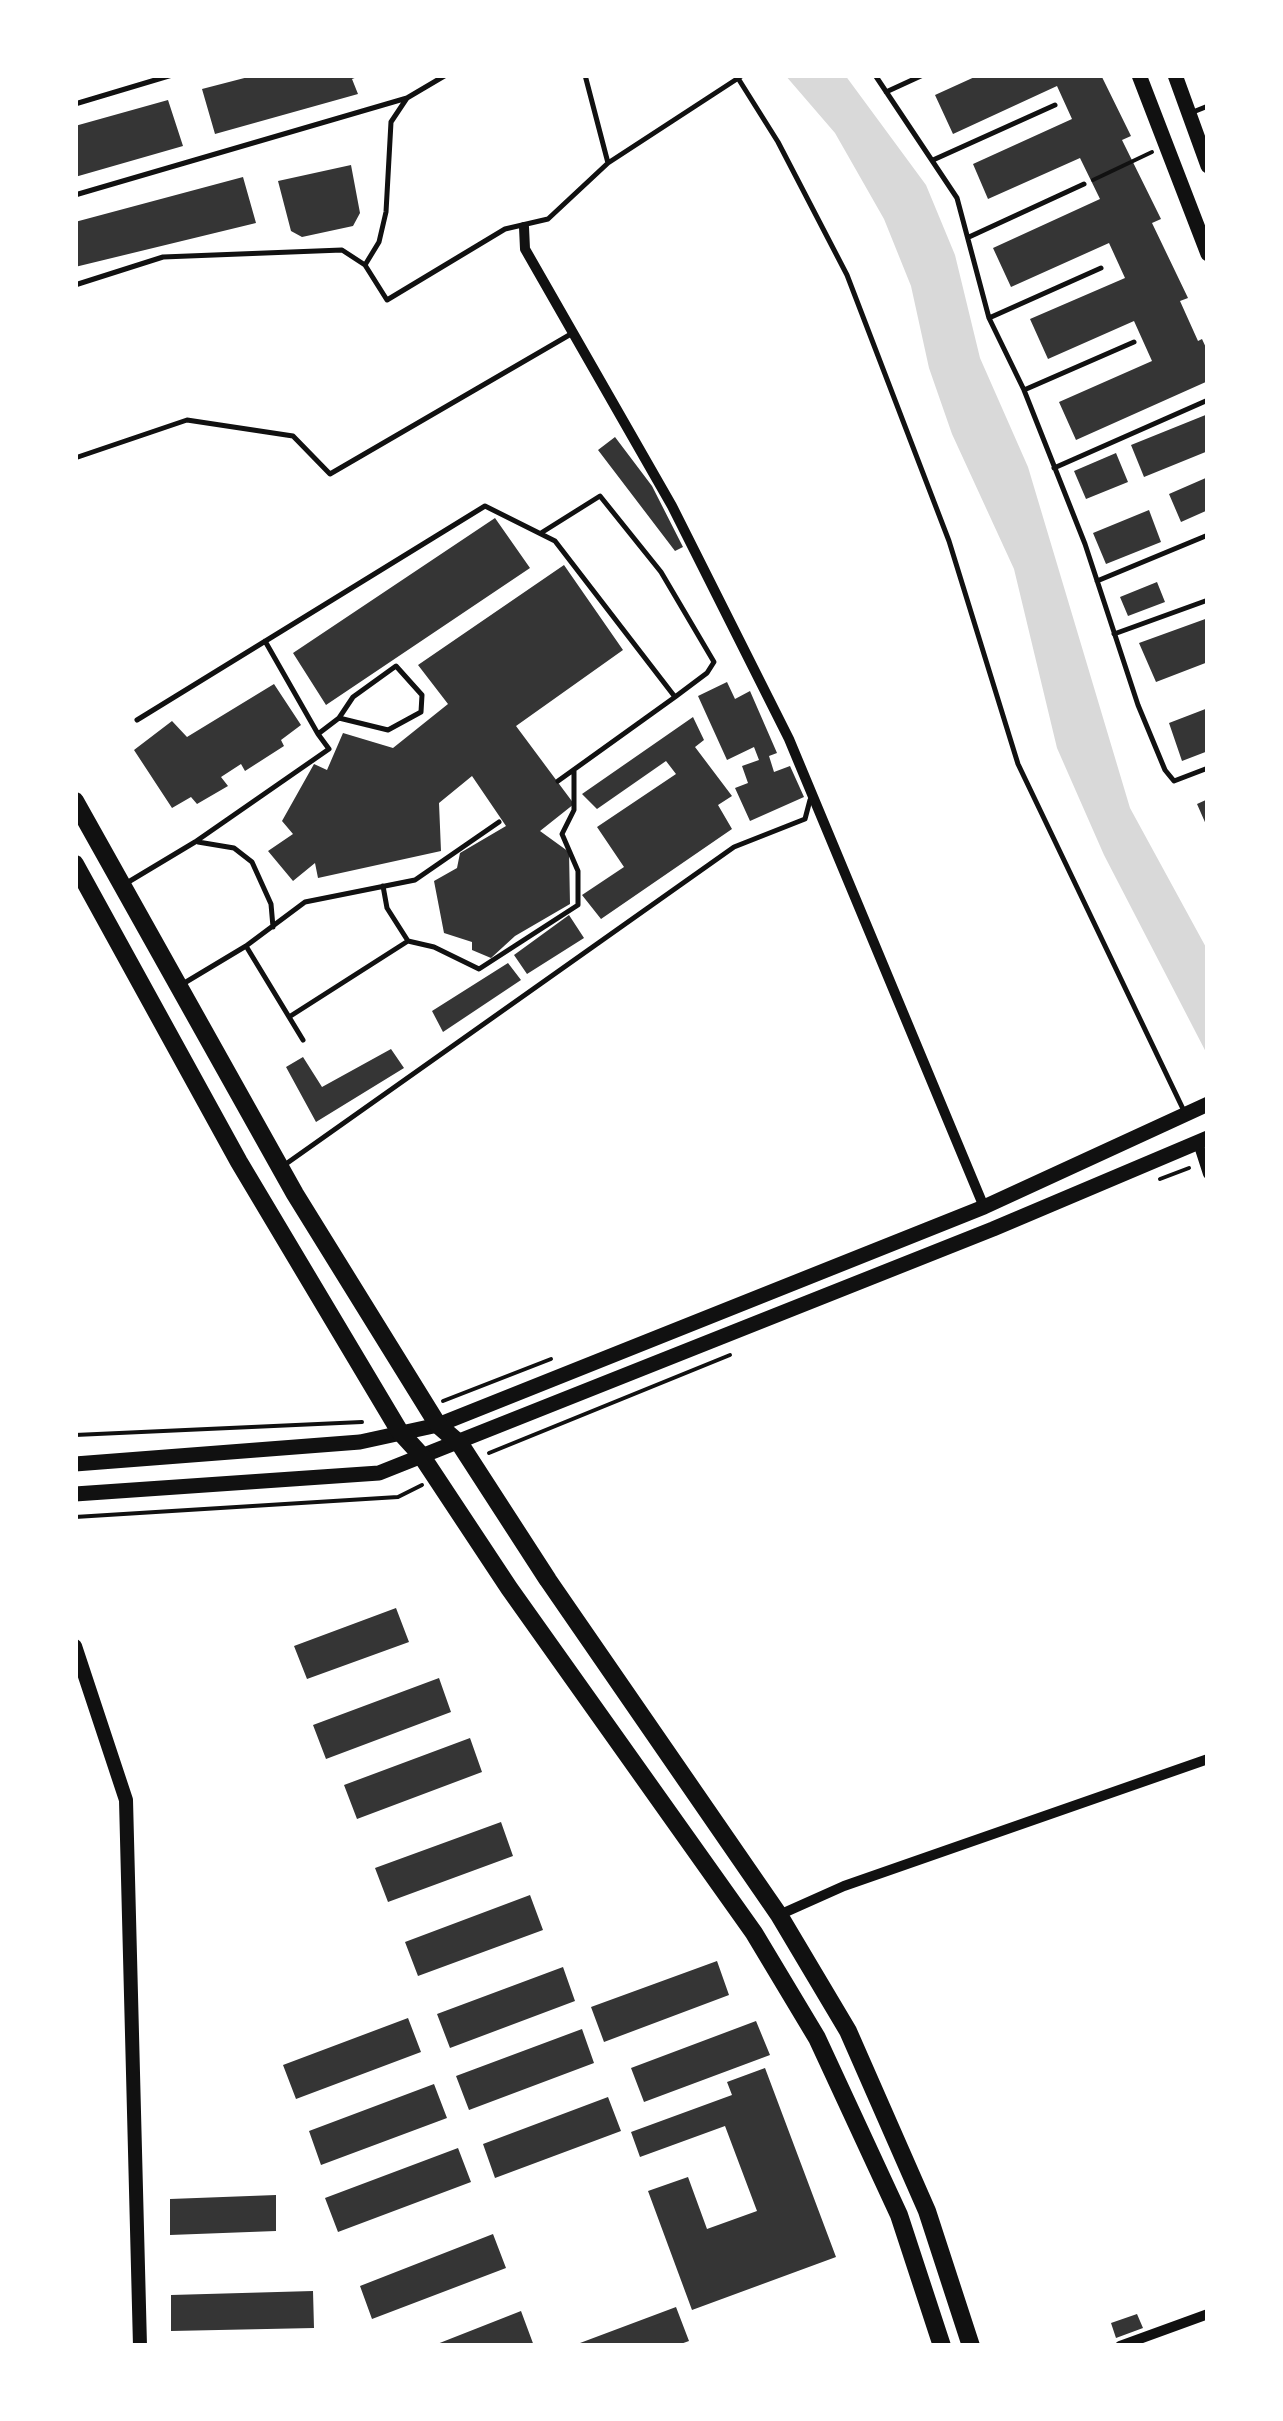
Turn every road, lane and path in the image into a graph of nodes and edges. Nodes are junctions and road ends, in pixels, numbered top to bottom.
1 (172, 75) edge
2 (446, 75) edge
3 (585, 75) edge
4 (875, 75) edge
5 (922, 75) edge
6 (1140, 75) edge
7 (1174, 75) edge
8 (739, 77) edge
9 (886, 92) junction
10 (408, 98) junction
11 (75, 104) edge
12 (1055, 105) dead end
13 (1208, 106) edge
14 (1190, 113) junction
15 (1166, 146) junction
16 (932, 160) junction
17 (608, 163) junction
18 (1208, 166) edge
19 (1084, 184) joint
20 (75, 195) edge
21 (524, 227) junction
22 (969, 237) junction
23 (1208, 254) edge
24 (364, 266) junction
25 (1100, 268) dead end
26 (75, 285) edge
27 (989, 318) junction
28 (571, 334) junction
29 (1134, 342) dead end
30 (1024, 390) junction
31 (1208, 400) edge
32 (75, 458) edge
33 (1054, 468) junction
34 (542, 532) junction
35 (1208, 535) edge
36 (1097, 581) junction
37 (1208, 600) edge
38 (1114, 634) junction
39 (265, 641) junction
40 (675, 697) junction
41 (339, 718) junction
42 (137, 720) dead end
43 (318, 734) junction
44 (1208, 768) edge
45 (574, 770) junction
46 (558, 781) dead end
47 (810, 790) junction
48 (75, 801) edge
49 (500, 822) dead end
50 (195, 842) junction
51 (75, 864) edge
52 (122, 886) junction
53 (383, 886) junction
54 (272, 927) junction
55 (408, 941) junction
56 (246, 946) junction
57 (179, 987) junction
58 (289, 1016) junction
59 (303, 1040) dead end
60 (1208, 1104) edge
61 (1186, 1115) junction
62 (1203, 1140) edge
63 (280, 1168) junction
64 (1208, 1174) edge
65 (984, 1207) junction
66 (556, 1357) dead end
67 (427, 1407) junction
68 (438, 1425) junction
69 (396, 1426) junction
70 (75, 1436) edge
71 (460, 1444) junction
72 (421, 1455) junction
73 (75, 1464) edge
74 (75, 1494) edge
75 (75, 1646) edge
76 (1208, 1760) edge
77 (780, 1915) junction
78 (1208, 2314) edge
79 (140, 2346) edge
80 (942, 2346) edge
81 (972, 2346) edge
82 (1120, 2346) edge

1 - 11 lane
2 - 10 lane
3 - 17 lane
4 - 9 lane
5 - 9 lane
6 - 15 main road
7 - 14 main road
8 - 17 lane
8 - 61 lane
9 - 16 lane
10 - 20 lane
10 - 24 lane
12 - 16 lane
13 - 14 lane
14 - 18 main road
15 - 19 path
15 - 23 main road
16 - 22 lane
17 - 21 lane
19 - 22 lane
21 - 24 lane
21 - 28 street
22 - 27 lane
24 - 26 lane
25 - 27 lane
27 - 30 lane
28 - 32 lane
28 - 47 street
29 - 30 lane
30 - 33 lane
31 - 33 lane
33 - 36 lane
34 - 39 lane
34 - 40 lane
34 - 40 lane
35 - 36 lane
36 - 38 lane
37 - 38 lane
38 - 44 lane
39 - 42 lane
39 - 43 lane
40 - 45 lane
41 - 41 lane
41 - 43 lane
43 - 50 lane
45 - 46 lane
45 - 55 lane
47 - 63 lane
47 - 65 street
48 - 52 main road
49 - 53 lane
50 - 52 lane
50 - 54 lane
51 - 69 main road
52 - 57 main road
53 - 54 lane
53 - 55 lane
54 - 56 lane
55 - 58 lane
56 - 57 lane
56 - 58 lane
57 - 63 main road
58 - 59 lane
60 - 61 main road
61 - 65 main road
62 - 64 street
62 - 71 main road
63 - 67 main road
65 - 68 main road
66 - 67 path
67 - 68 main road
68 - 69 main road
68 - 71 main road
69 - 70 path
69 - 72 main road
69 - 73 main road
71 - 72 main road
71 - 77 main road
72 - 74 main road
72 - 80 main road
75 - 79 street
76 - 77 street
77 - 81 main road
78 - 82 street

